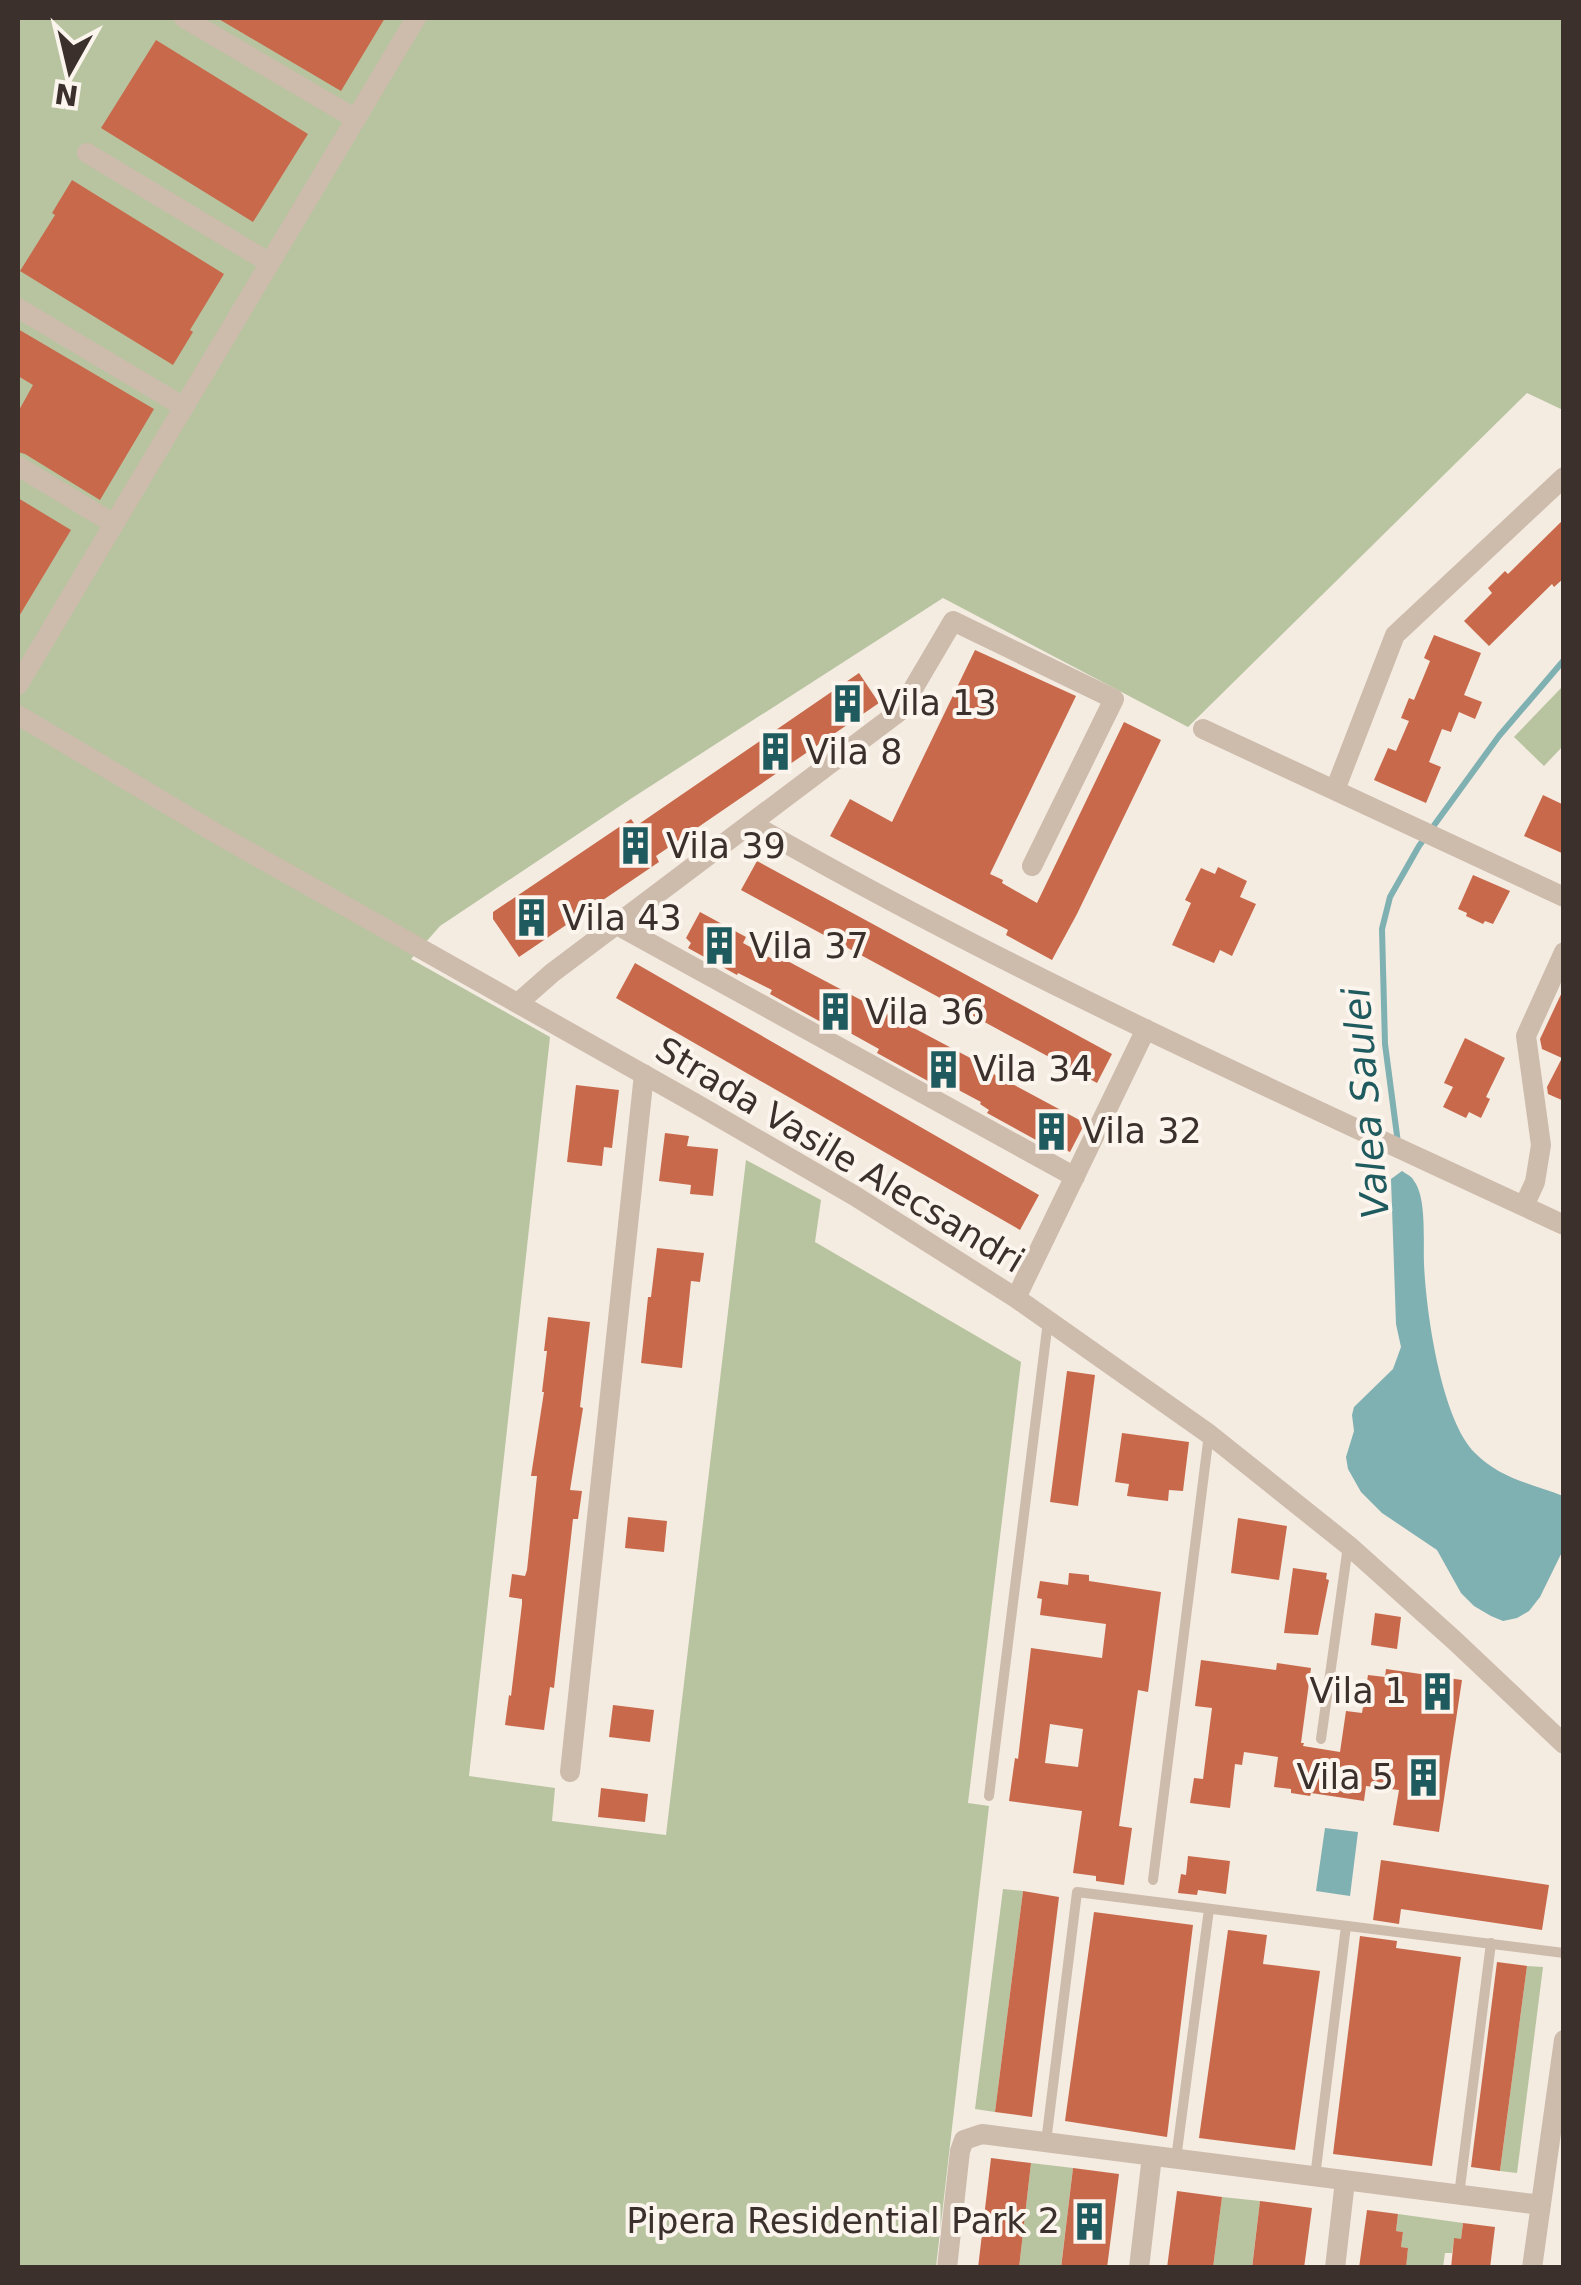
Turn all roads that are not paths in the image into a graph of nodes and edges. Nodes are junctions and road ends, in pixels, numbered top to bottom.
1 (184, 18) edge
2 (416, 18) edge
3 (356, 118) junction
4 (88, 153) dead end
5 (270, 262) junction
6 (18, 308) edge
7 (184, 407) junction
8 (18, 466) edge
9 (1564, 477) edge
10 (114, 524) junction
11 (21, 672) edge
12 (18, 715) edge
13 (1203, 729) dead end
14 (1335, 790) junction
15 (752, 824) junction
16 (1032, 866) dead end
17 (1564, 896) edge
18 (617, 925) junction
19 (1564, 952) edge
20 (518, 1002) junction
21 (1146, 1029) junction
22 (644, 1074) junction
23 (1075, 1177) junction
24 (1524, 1206) junction
25 (1564, 1224) edge
26 (1016, 1298) junction
27 (1048, 1321) junction
28 (1210, 1434) junction
29 (1348, 1546) junction
30 (1321, 1739) dead end
31 (1564, 1744) edge
32 (570, 1772) dead end
33 (989, 1796) dead end
34 (1153, 1880) dead end
35 (1209, 1909) junction
36 (1346, 1926) junction
37 (1491, 1944) junction
38 (1564, 1953) edge
39 (1564, 2040) edge
40 (1046, 2142) junction
41 (1152, 2156) junction
42 (1176, 2159) junction
43 (1555, 2159) edge
44 (1315, 2177) junction
45 (1346, 2181) junction
46 (1459, 2195) junction
47 (1540, 2205) junction
48 (946, 2268) edge
49 (1139, 2268) edge
50 (1335, 2268) edge
51 (1532, 2268) edge

1 - 3 street
2 - 3 street
3 - 5 street
4 - 5 street
5 - 7 street
6 - 7 street
7 - 10 street
8 - 10 street
9 - 14 street
10 - 11 street
12 - 20 street, Strada Vasile Alecsandri
13 - 14 street
14 - 17 street
15 - 16 street
15 - 18 street
15 - 21 street
18 - 20 street
18 - 23 street
19 - 24 street
20 - 22 street, Strada Vasile Alecsandri
21 - 23 street, Strada Vasile Alecsandri
21 - 24 street
22 - 26 street, Strada Vasile Alecsandri
22 - 32 street
23 - 26 street, Strada Vasile Alecsandri
24 - 25 street
26 - 27 street, Strada Vasile Alecsandri
27 - 28 street, Strada Vasile Alecsandri
27 - 33 lane
28 - 29 street, Strada Vasile Alecsandri
28 - 34 lane
29 - 30 lane
29 - 31 street, Strada Vasile Alecsandri
35 - 36 lane
35 - 40 lane
35 - 42 lane
36 - 37 lane
36 - 44 lane
37 - 38 lane
37 - 46 lane
39 - 43 street
40 - 41 street
40 - 48 street
41 - 42 street
41 - 49 street
42 - 44 street
43 - 47 street
44 - 45 street
45 - 46 street
45 - 50 street
46 - 47 street
47 - 51 street

